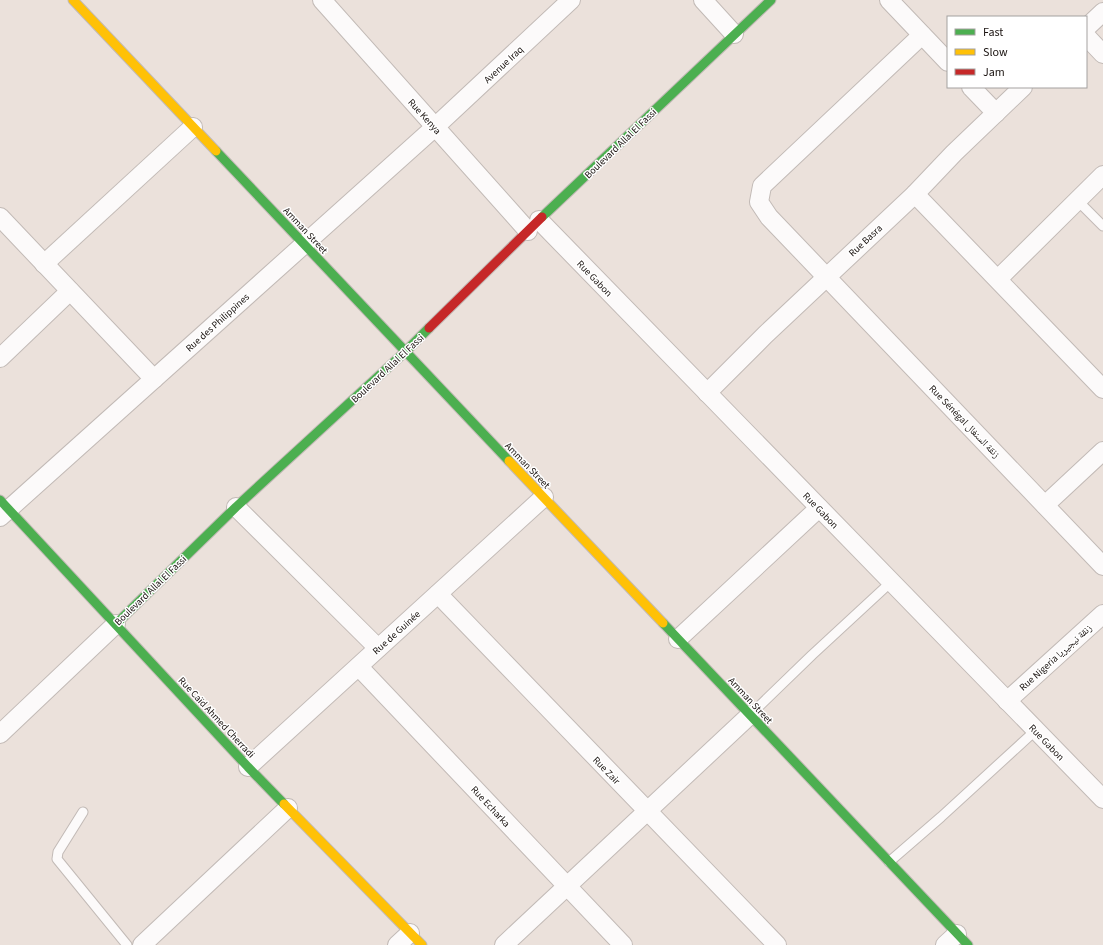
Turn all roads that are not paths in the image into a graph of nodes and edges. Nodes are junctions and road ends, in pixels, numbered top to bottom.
1 (73, 0) edge
2 (322, 0) edge
3 (571, 0) edge
4 (703, 0) edge
5 (771, 0) edge
6 (889, 0) edge
7 (1103, 12) edge
8 (1087, 27) edge
9 (734, 34) junction
10 (922, 35) junction
11 (1087, 37) edge
12 (1103, 54) edge
13 (947, 61) edge
14 (972, 88) edge
15 (1022, 88) edge
16 (996, 113) junction
17 (193, 127) junction
18 (435, 127) junction
19 (1103, 175) edge
20 (914, 194) junction
21 (1077, 200) junction
22 (2, 223) edge
23 (534, 226) junction
24 (1103, 226) edge
25 (304, 244) junction
26 (44, 264) junction
27 (826, 276) junction
28 (998, 279) junction
29 (70, 291) junction
30 (406, 351) junction
31 (0, 358) edge
32 (154, 379) junction
33 (1103, 389) edge
34 (707, 393) junction
35 (1103, 450) edge
36 (544, 497) junction
37 (1045, 505) junction
38 (236, 507) junction
39 (3, 508) edge
40 (820, 508) junction
41 (1103, 566) edge
42 (891, 582) junction
43 (438, 594) junction
44 (1103, 614) edge
45 (116, 624) junction
46 (678, 639) junction
47 (378, 648) junction
48 (359, 667) junction
49 (1007, 701) junction
50 (750, 715) junction
51 (1036, 730) junction
52 (0, 734) edge
53 (248, 767) junction
54 (1103, 799) edge
55 (288, 808) junction
56 (648, 811) junction
57 (83, 812) dead end
58 (889, 862) junction
59 (567, 886) junction
60 (409, 941) edge
61 (957, 941) edge
62 (127, 945) edge
63 (142, 945) edge
64 (504, 945) edge
65 (623, 945) edge
66 (777, 945) edge

1 - 17 street, Amman Street
2 - 18 street, Rue Kenya
3 - 18 street, Avenue Iraq
4 - 9 street
5 - 9 street, Boulevard Allal El Fassi
6 - 10 street
7 - 8 street
9 - 23 street, Boulevard Allal El Fassi
10 - 13 street
10 - 27 street, Rue Sénégal زنقة السنغال
11 - 12 street
14 - 16 street
15 - 16 street, Rue Basra
16 - 20 street, Rue Basra
17 - 25 street, Amman Street
17 - 26 street
18 - 23 street, Rue Kenya
18 - 25 street, Rue des Philippines
19 - 21 street
20 - 27 street, Rue Basra
20 - 28 street
21 - 24 lane
21 - 28 street
22 - 26 street
23 - 30 street, Boulevard Allal El Fassi
23 - 34 street, Rue Gabon
25 - 30 street, Amman Street
25 - 32 street, Rue des Philippines
26 - 29 street
27 - 34 street, Rue Basra
27 - 37 street, Rue Sénégal زنقة السنغال
28 - 33 street
29 - 31 street
29 - 32 street
30 - 36 street, Amman Street
30 - 38 street, Boulevard Allal El Fassi
32 - 39 street, Rue des Philippines
34 - 40 street, Rue Gabon
35 - 37 street
36 - 43 street, Rue de Guinée
36 - 46 street, Amman Street
37 - 41 street, Rue Sénégal زنقة السنغال
38 - 45 street, Boulevard Allal El Fassi
38 - 47 street
39 - 45 street, Rue Caïd Ahmed Cherradi
40 - 42 street, Rue Gabon
40 - 46 street
42 - 49 street, Rue Gabon
42 - 50 lane
43 - 47 street, Rue de Guinée
43 - 56 street, Rue Zair
44 - 49 street, Rue Nigeria زنقة نيجيريا
45 - 52 street, Boulevard Allal El Fassi
45 - 53 street, Rue Caïd Ahmed Cherradi
46 - 50 street, Amman Street
47 - 48 street, Rue de Guinée
48 - 53 street, Rue de Guinée
48 - 59 street, Rue Echarka
49 - 51 street, Rue Gabon
50 - 56 street
50 - 58 street, Amman Street
51 - 54 street, Rue Gabon
51 - 58 lane
53 - 55 street, Rue Caïd Ahmed Cherradi
55 - 60 street, Rue Caïd Ahmed Cherradi
55 - 63 street
56 - 59 street
56 - 66 street, Rue Zair
57 - 62 lane
58 - 61 street, Amman Street
59 - 64 street
59 - 65 street, Rue Echarka

